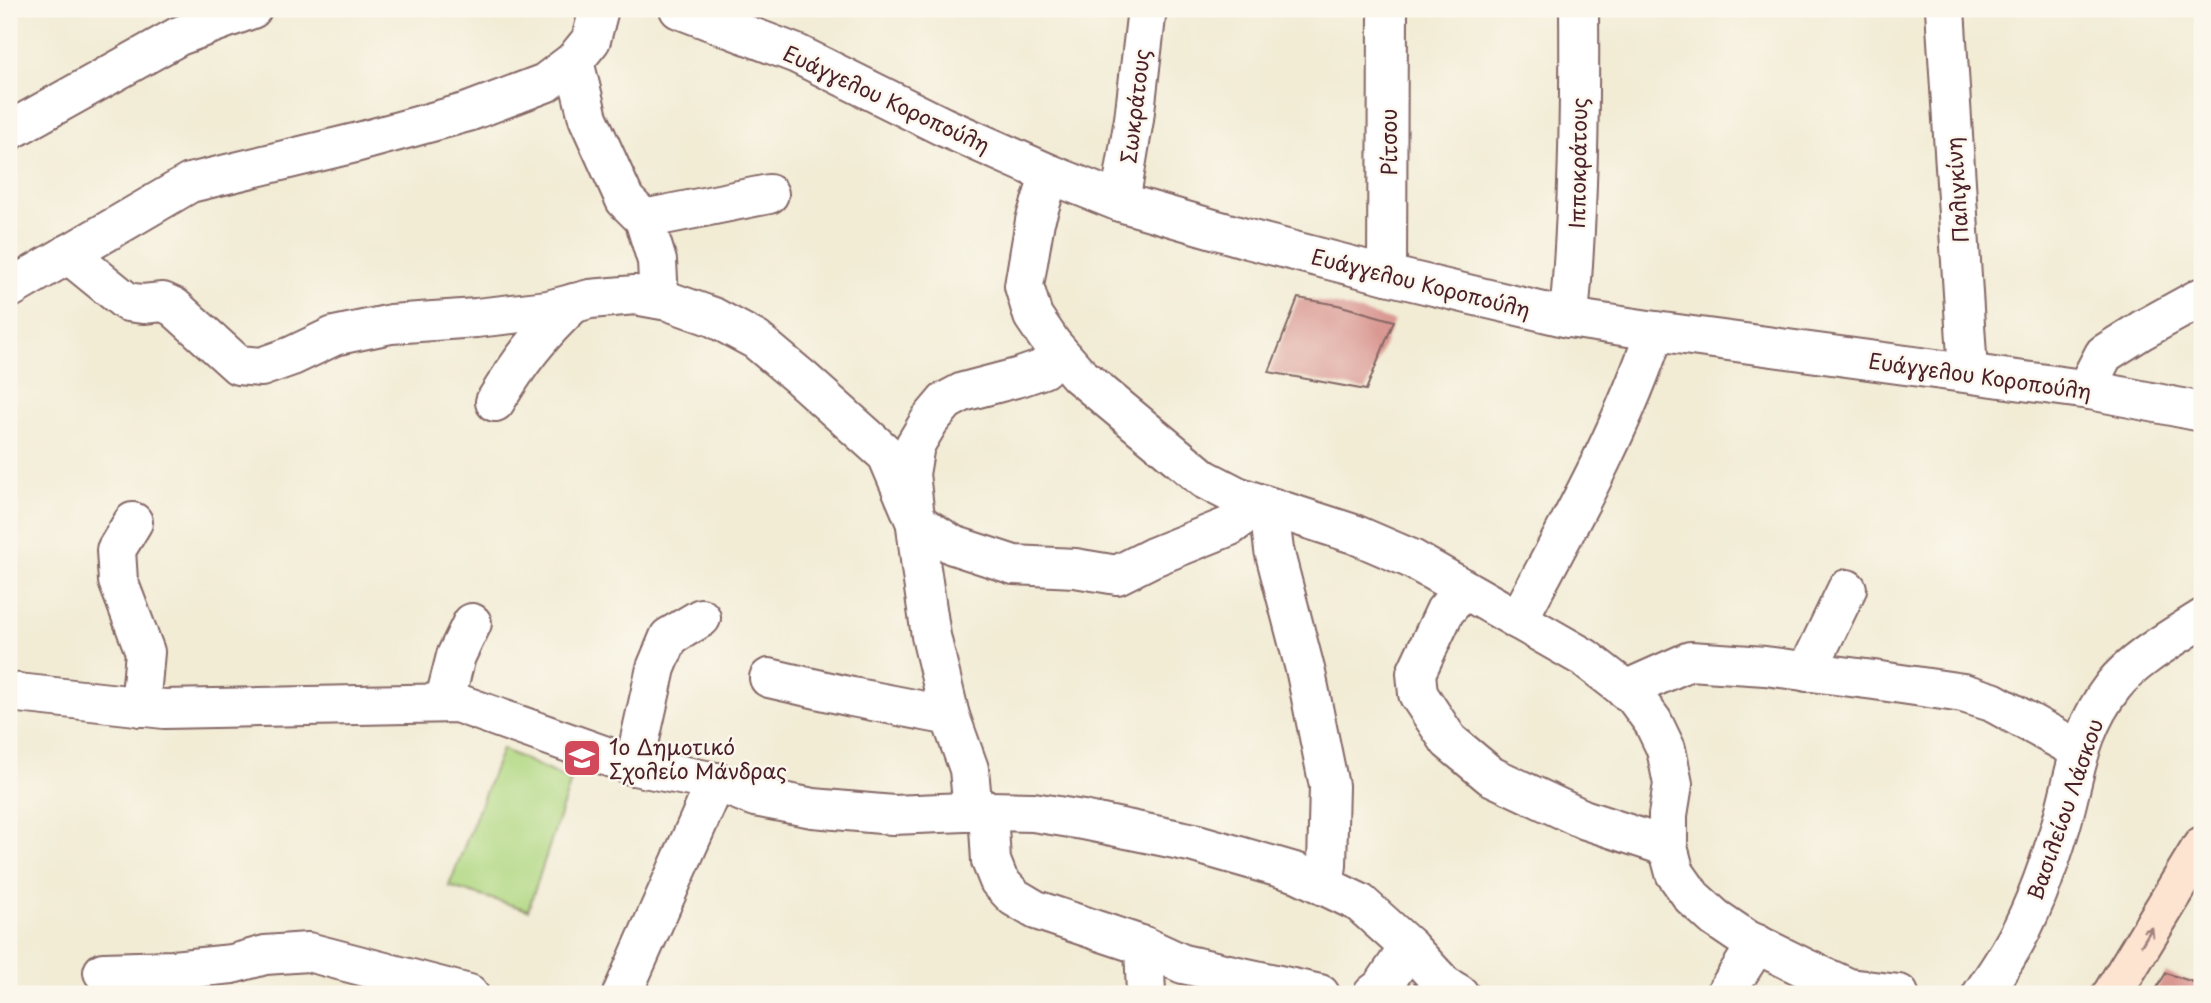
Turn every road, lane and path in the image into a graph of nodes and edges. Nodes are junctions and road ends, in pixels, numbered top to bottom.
1 (253, 9) edge
2 (599, 9) edge
3 (679, 9) edge
4 (1147, 9) edge
5 (1388, 9) edge
6 (1578, 9) edge
7 (1945, 9) edge
8 (574, 61) junction
9 (11, 124) edge
10 (1050, 174) junction
11 (769, 194) dead end
12 (1120, 202) junction
13 (644, 219) junction
14 (68, 254) junction
15 (1387, 275) junction
16 (9, 289) edge
17 (2202, 297) edge
18 (659, 299) junction
19 (574, 303) junction
20 (1569, 318) junction
21 (1655, 331) junction
22 (1059, 353) junction
23 (1968, 372) junction
24 (2090, 390) junction
25 (495, 402) dead end
26 (2202, 412) edge
27 (1269, 507) junction
28 (915, 521) junction
29 (133, 522) dead end
30 (1464, 589) junction
31 (1847, 589) dead end
32 (701, 618) dead end
33 (2202, 619) edge
34 (1518, 620) junction
35 (472, 623) dead end
36 (1807, 672) junction
37 (769, 678) dead end
38 (1625, 690) junction
39 (9, 692) edge
40 (444, 703) junction
41 (140, 706) junction
42 (950, 716) junction
43 (2079, 750) junction
44 (634, 766) junction
45 (716, 782) junction
46 (981, 811) junction
47 (1668, 847) junction
48 (2197, 864) edge
49 (1324, 886) junction
50 (1757, 944) junction
51 (1144, 946) junction
52 (1409, 947) junction
53 (103, 972) dead end
54 (469, 994) edge
55 (622, 994) edge
56 (1146, 994) edge
57 (1320, 994) edge
58 (1373, 994) edge
59 (1459, 994) edge
60 (1725, 994) edge
61 (1899, 994) edge
62 (1982, 994) edge
63 (2112, 994) edge

1 - 9 street
2 - 8 street
3 - 10 street, Ευάγγελου Κοροπούλη
4 - 12 street, Σωκράτους
5 - 15 street, Ρίτσου
6 - 20 street, Ιπποκράτους
7 - 23 street, Παλιγκίνη
8 - 13 street
8 - 14 street
10 - 12 street, Ευάγγελου Κοροπούλη
10 - 22 street
11 - 13 street
12 - 15 street, Ευάγγελου Κοροπούλη
13 - 18 street
14 - 16 street
14 - 19 street
15 - 20 street, Ευάγγελου Κοροπούλη
17 - 24 street
18 - 19 street
18 - 28 street
19 - 25 street
20 - 21 street, Ευάγγελου Κοροπούλη
21 - 23 street, Ευάγγελου Κοροπούλη
21 - 34 street
22 - 27 street
22 - 28 street
23 - 24 street, Ευάγγελου Κοροπούλη
24 - 26 street, Ευάγγελου Κοροπούλη
27 - 28 street
27 - 30 street
27 - 49 street
28 - 42 street
29 - 41 street
30 - 34 street
30 - 47 street
31 - 36 street
32 - 44 street
33 - 43 street, Βασιλείου Λάσκου
34 - 38 street
35 - 40 street
36 - 38 street
36 - 43 street
37 - 42 street
38 - 47 street
39 - 41 street
40 - 41 street
40 - 44 street
42 - 46 street
43 - 62 street, Βασιλείου Λάσκου
44 - 45 street
45 - 46 street
45 - 55 street
46 - 49 street
46 - 51 street
47 - 50 street
63 -> 48 main road
49 - 52 street
50 - 60 street
50 - 61 street
51 - 56 street
51 - 57 street
52 - 58 street
52 - 59 street
53 - 54 street

